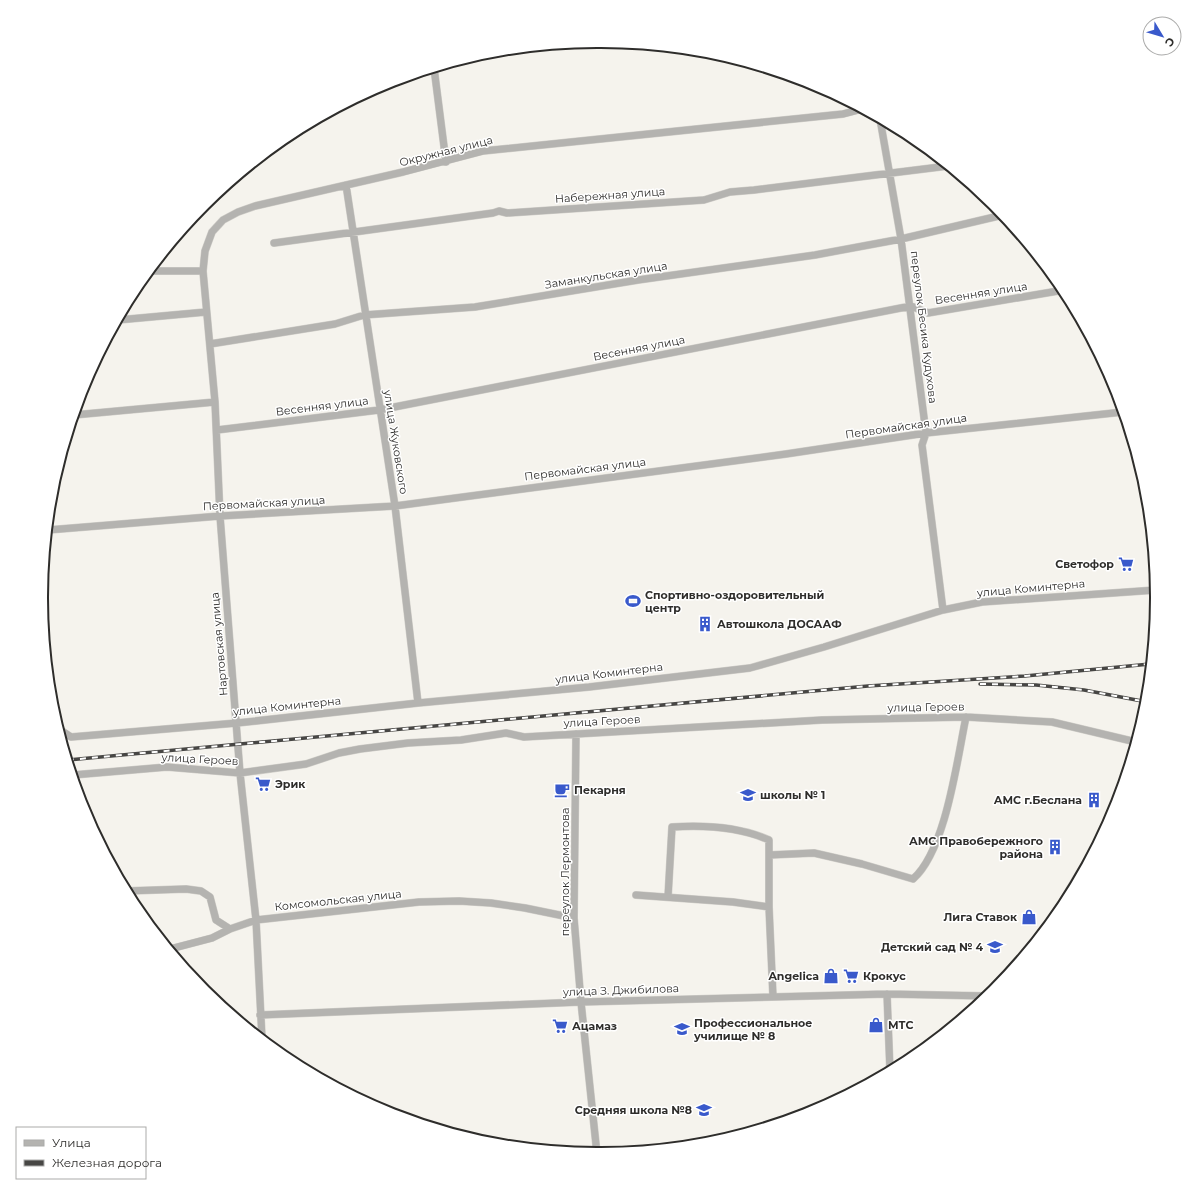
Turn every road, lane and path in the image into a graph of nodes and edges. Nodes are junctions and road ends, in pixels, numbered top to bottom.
1 (435, 73) edge
2 (855, 111) edge
3 (881, 126) edge
4 (446, 162) junction
5 (941, 167) edge
6 (889, 173) junction
7 (346, 185) junction
8 (996, 217) edge
9 (352, 232) junction
10 (901, 239) junction
11 (274, 243) dead end
12 (156, 271) edge
13 (203, 271) junction
14 (1056, 291) edge
15 (911, 306) junction
16 (206, 312) junction
17 (364, 315) junction
18 (124, 319) edge
19 (210, 344) junction
20 (215, 402) junction
21 (380, 410) junction
22 (1118, 413) edge
23 (79, 414) edge
24 (217, 430) junction
25 (926, 433) junction
26 (395, 506) junction
27 (220, 516) junction
28 (53, 530) edge
29 (1150, 590) edge
30 (943, 610) junction
31 (418, 703) junction
32 (966, 716) junction
33 (237, 723) junction
34 (66, 734) edge
35 (576, 734) junction
36 (1131, 741) edge
37 (240, 773) junction
38 (77, 775) edge
39 (769, 855) junction
40 (133, 891) edge
41 (636, 895) dead end
42 (668, 897) junction
43 (769, 906) junction
44 (574, 918) junction
45 (256, 920) junction
46 (230, 929) junction
47 (174, 948) edge
48 (887, 994) junction
49 (979, 996) edge
50 (773, 997) junction
51 (581, 1002) junction
52 (260, 1015) junction
53 (261, 1032) edge
54 (890, 1064) edge
55 (596, 1147) edge

1 - 4 street
2 - 4 street, Окружная улица
3 - 6 street, переулок Бесика Кудухова
4 - 7 street, Окружная улица
5 - 6 street, Набережная улица
6 - 9 street, Набережная улица
6 - 10 street, переулок Бесика Кудухова
7 - 9 street, улица Жуковского
7 - 13 street, Окружная улица
8 - 10 street, Заманкульская улица
9 - 11 street, Набережная улица
9 - 17 street, улица Жуковского
10 - 15 street, переулок Бесика Кудухова
10 - 17 street, Заманкульская улица
12 - 13 street
13 - 16 street, Нартовская улица
14 - 15 street, Весенняя улица
15 - 21 street, Весенняя улица
15 - 25 street, переулок Бесика Кудухова
16 - 18 street
16 - 19 street, Нартовская улица
17 - 19 street, Заманкульская улица
17 - 21 street, улица Жуковского
19 - 20 street, Нартовская улица
20 - 23 street
20 - 24 street, Нартовская улица
21 - 24 street, Весенняя улица
21 - 26 street, улица Жуковского
22 - 25 street, Первомайская улица
24 - 27 street, Нартовская улица
25 - 26 street, Первомайская улица
25 - 30 street, переулок Бесика Кудухова
26 - 27 street, Первомайская улица
26 - 31 street, улица Жуковского
27 - 28 street, Первомайская улица
27 - 33 street, Нартовская улица
29 - 30 street, улица Коминтерна
30 - 31 street, улица Коминтерна
31 - 33 street, улица Коминтерна
32 - 35 street, улица Героев
32 - 36 street, улица Героев
32 - 39 street
33 - 34 street, улица Коминтерна
33 - 37 street, Нартовская улица
35 - 37 street, улица Героев
35 - 44 street, переулок Лермонтова
37 - 38 street, улица Героев
37 - 45 street, Нартовская улица
39 - 42 street
39 - 43 street
40 - 46 street
41 - 42 street
42 - 43 street
43 - 50 street
44 - 45 street, Комсомольская улица
44 - 51 street, переулок Лермонтова
45 - 46 street, Комсомольская улица
45 - 52 street, Нартовская улица
46 - 47 street, Комсомольская улица
48 - 49 street, улица З. Джибилова
48 - 50 street, улица З. Джибилова
48 - 54 street
50 - 51 street, улица З. Джибилова
51 - 52 street, улица З. Джибилова
51 - 55 street, переулок Лермонтова
52 - 53 street, Нартовская улица

